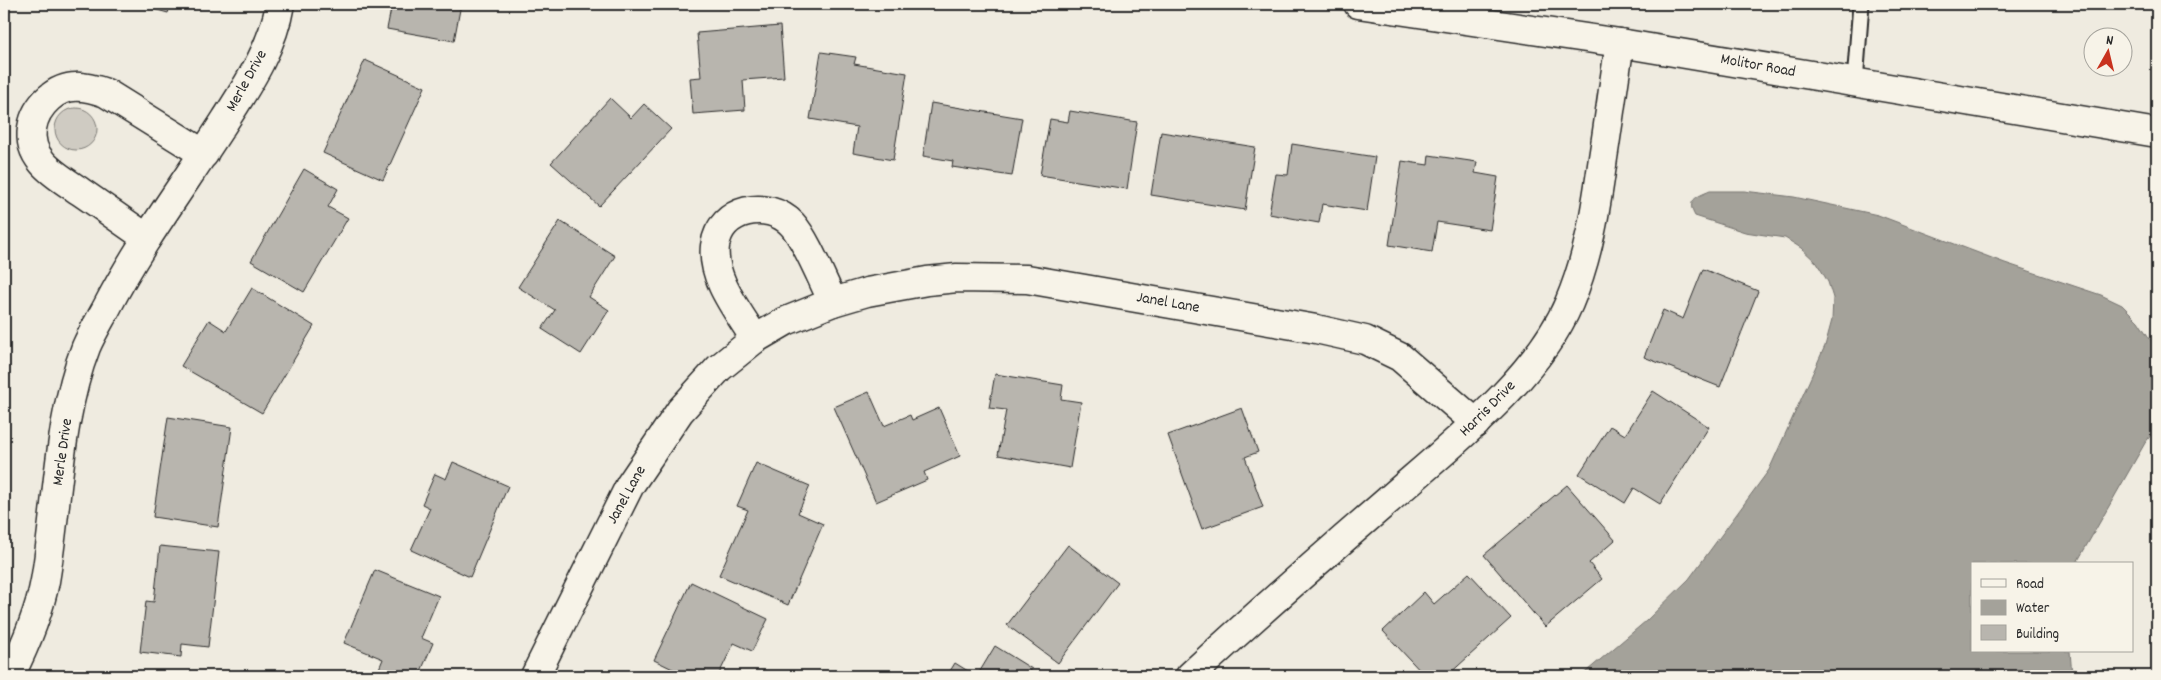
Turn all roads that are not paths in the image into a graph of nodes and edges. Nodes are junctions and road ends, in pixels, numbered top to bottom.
1 (280, 4) edge
2 (1358, 4) edge
3 (1861, 4) edge
4 (1620, 43) junction
5 (1855, 82) junction
6 (2157, 133) edge
7 (204, 154) junction
8 (147, 238) junction
9 (833, 302) junction
10 (755, 339) junction
11 (1476, 423) junction
12 (10, 676) edge
13 (535, 676) edge
14 (1190, 676) edge

1 - 7 street, Merle Drive
2 - 4 street, Molitor Road
3 - 5 lane
4 - 5 street, Molitor Road
4 - 11 street, Harris Drive
5 - 6 street, Molitor Road
7 - 8 street, Merle Drive
7 - 8 street
8 - 12 street, Merle Drive
9 - 10 street, Janel Lane
9 - 10 street
9 - 11 street, Janel Lane
10 - 13 street, Janel Lane
11 - 14 street, Harris Drive

